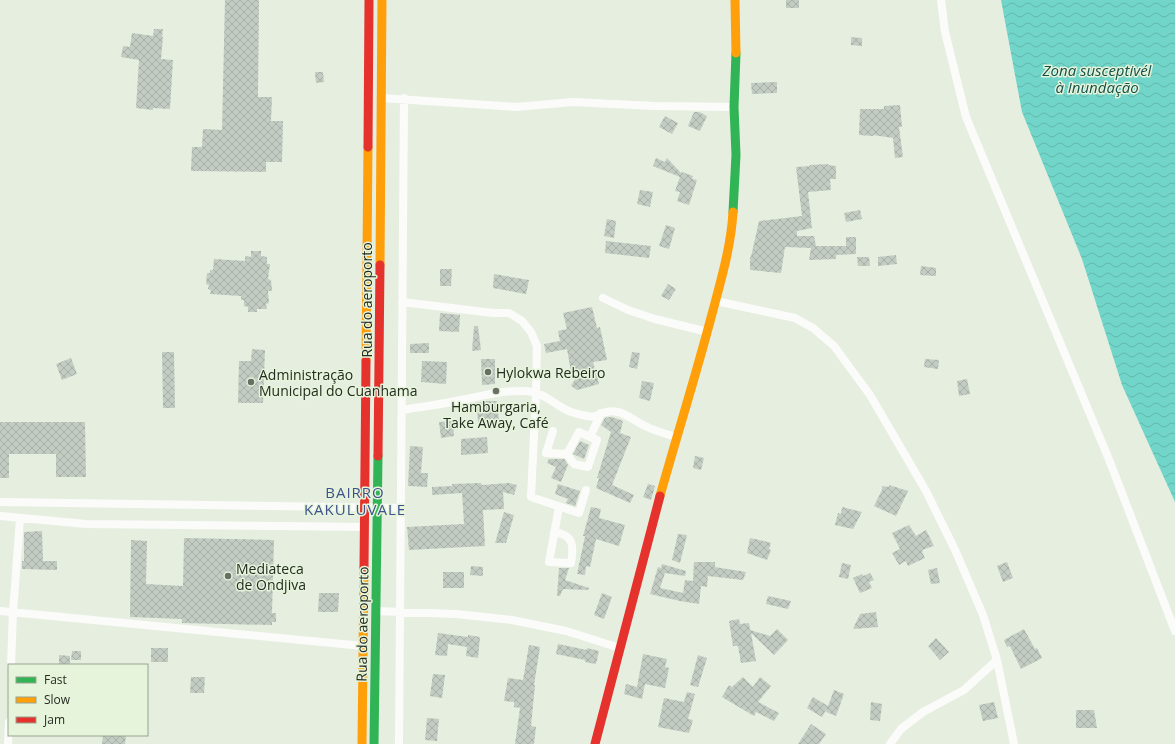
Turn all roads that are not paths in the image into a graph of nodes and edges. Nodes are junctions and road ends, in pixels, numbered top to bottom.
1 (369, 0) edge
2 (382, 0) edge
3 (735, 0) edge
4 (941, 0) edge
5 (382, 98) junction
6 (404, 98) junction
7 (734, 107) junction
8 (603, 298) dead end
9 (716, 301) junction
10 (402, 302) junction
11 (708, 332) junction
12 (536, 393) junction
13 (402, 410) junction
14 (601, 413) junction
15 (553, 431) dead end
16 (590, 436) junction
17 (676, 437) junction
18 (567, 454) junction
19 (586, 490) dead end
20 (0, 502) edge
21 (364, 507) junction
22 (559, 507) junction
23 (377, 508) junction
24 (401, 508) junction
25 (0, 516) edge
26 (20, 518) junction
27 (364, 527) junction
28 (554, 532) dead end
29 (0, 611) edge
30 (376, 611) junction
31 (401, 612) junction
32 (13, 613) junction
33 (1175, 631) edge
34 (362, 646) junction
35 (620, 648) junction
36 (997, 660) junction
37 (11, 664) edge
38 (362, 744) edge
39 (374, 744) edge
40 (399, 744) edge
41 (595, 744) edge
42 (890, 744) edge
43 (1014, 744) edge

1 - 21 main road, Rua do aeroporto
2 - 5 main road, Rua do aeroporto
3 - 7 main road
4 - 33 street
5 - 6 street
5 - 23 main road, Rua do aeroporto
6 - 7 street
6 - 10 street
7 - 9 main road
8 - 11 street
9 - 11 main road
9 - 36 street
10 - 12 street
10 - 13 street
11 - 17 main road
12 - 13 street
12 - 14 street
12 - 22 street
13 - 24 street
14 - 16 street
14 - 17 street
15 - 18 street
16 - 18 street
16 - 18 street
17 - 35 main road
19 - 22 street
20 - 21 street
21 - 23 street
21 - 27 main road, Rua do aeroporto
22 - 28 street
23 - 24 street
23 - 30 main road, Rua do aeroporto
24 - 31 street
25 - 26 street
26 - 27 street
26 - 32 street
27 - 34 main road, Rua do aeroporto
29 - 32 street
30 - 31 street
30 - 39 main road, Rua do aeroporto
31 - 35 street
31 - 40 street
32 - 34 street
32 - 37 street
34 - 38 main road, Rua do aeroporto
35 - 41 main road
36 - 42 street
36 - 43 street

